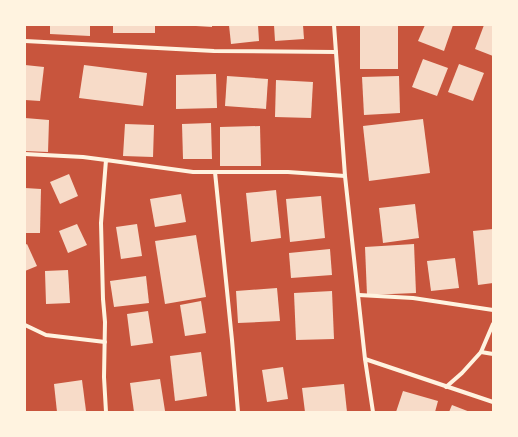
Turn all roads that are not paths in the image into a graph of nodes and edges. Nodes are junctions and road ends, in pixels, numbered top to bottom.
1 (334, 25) edge
2 (25, 41) edge
3 (336, 52) junction
4 (25, 154) edge
5 (106, 160) junction
6 (215, 172) junction
7 (345, 176) junction
8 (359, 295) junction
9 (493, 310) edge
10 (493, 324) edge
11 (25, 325) edge
12 (105, 342) junction
13 (481, 352) junction
14 (493, 354) edge
15 (365, 359) junction
16 (446, 387) junction
17 (493, 402) edge
18 (106, 412) edge
19 (238, 412) edge
20 (373, 412) edge

1 - 3 street
2 - 3 street
3 - 7 street
4 - 5 street
5 - 6 street
5 - 12 street
6 - 7 street
6 - 19 street
7 - 8 street
8 - 9 street
8 - 15 street
10 - 13 street
11 - 12 street
12 - 18 street
13 - 14 street
13 - 16 street
15 - 16 street
15 - 20 street
16 - 17 street

